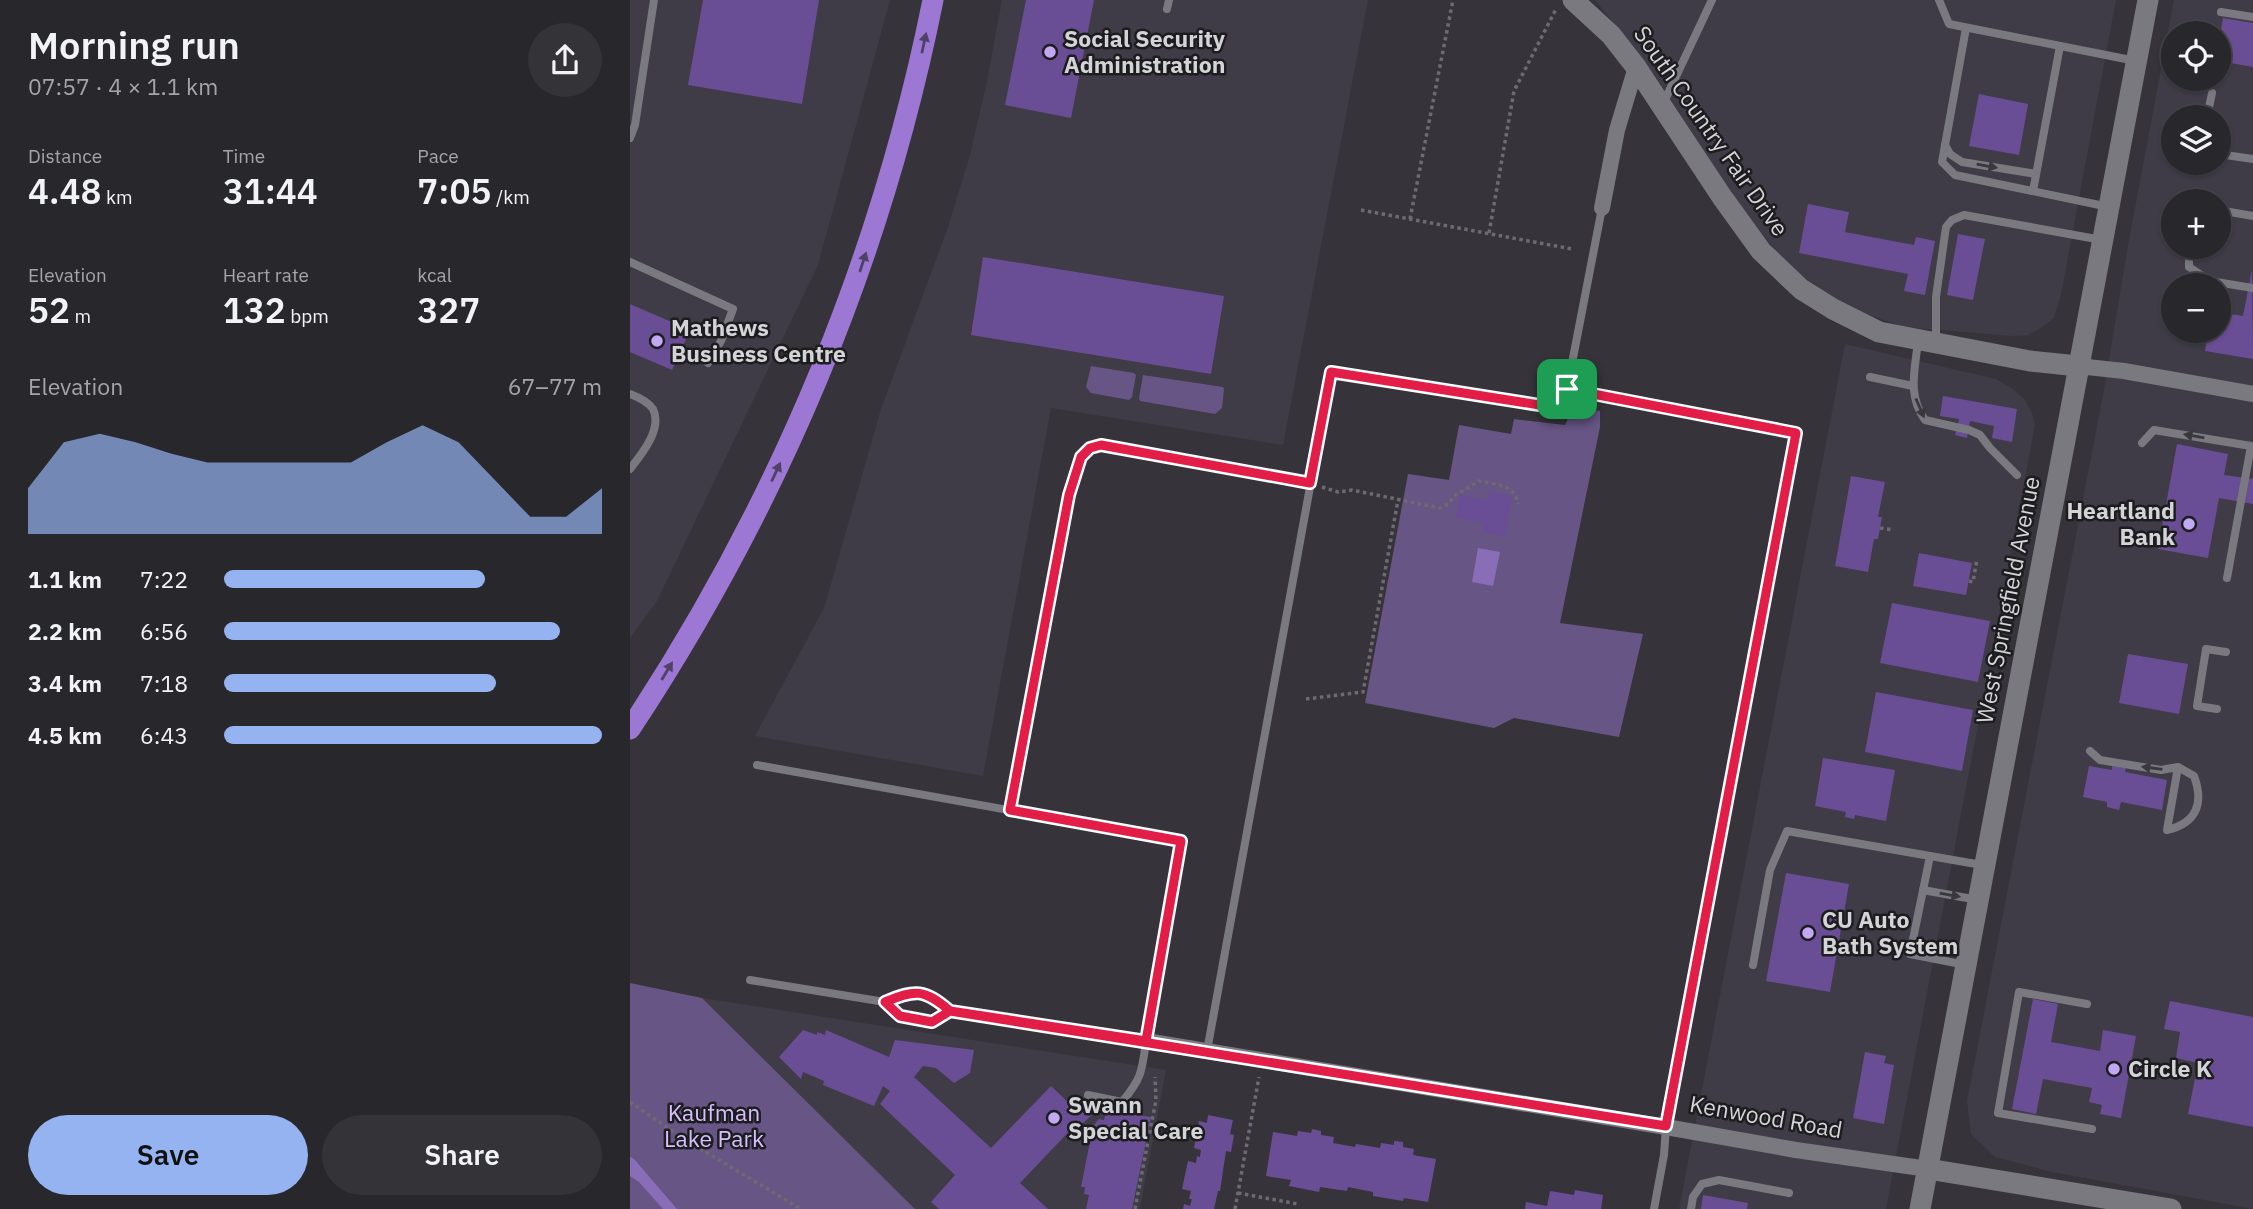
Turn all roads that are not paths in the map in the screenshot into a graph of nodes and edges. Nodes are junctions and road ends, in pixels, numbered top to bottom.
1 (654, 0) edge
2 (933, 0) edge
3 (1573, 0) edge
4 (1712, 0) edge
5 (1939, 0) edge
6 (2148, 0) edge
7 (2221, 12) dead end
8 (2253, 18) edge
9 (1966, 28) junction
10 (2060, 46) junction
11 (2136, 61) junction
12 (1636, 67) junction
13 (2212, 93) dead end
14 (2210, 105) edge
15 (1662, 106) junction
16 (630, 138) edge
17 (1945, 145) junction
18 (2231, 156) edge
19 (2253, 159) edge
20 (2036, 174) junction
21 (2033, 191) junction
22 (2109, 207) junction
23 (1602, 208) joint
24 (2231, 212) edge
25 (2253, 216) edge
26 (2102, 240) junction
27 (2189, 259) edge
28 (630, 262) edge
29 (2253, 288) edge
30 (1927, 342) junction
31 (708, 363) dead end
32 (2078, 366) junction
33 (1870, 377) dead end
34 (1913, 386) junction
35 (1567, 389) junction
36 (630, 394) edge
37 (2253, 394) edge
38 (2141, 443) dead end
39 (630, 470) edge
40 (2017, 475) dead end
41 (1310, 483) junction
42 (2227, 578) dead end
43 (2226, 652) dead end
44 (2217, 709) dead end
45 (630, 729) edge
46 (2090, 751) dead end
47 (757, 765) dead end
48 (2178, 767) junction
49 (1010, 810) junction
50 (1930, 856) junction
51 (1985, 865) junction
52 (1923, 890) junction
53 (1978, 900) junction
54 (1753, 965) dead end
55 (1966, 965) junction
56 (750, 980) dead end
57 (885, 1002) junction
58 (2087, 1004) dead end
59 (950, 1011) junction
60 (1146, 1041) junction
61 (1207, 1051) junction
62 (1088, 1095) dead end
63 (1666, 1126) junction
64 (2092, 1129) dead end
65 (1928, 1169) junction
66 (1789, 1193) dead end
67 (2102, 1203) edge
68 (1654, 1209) edge
69 (1691, 1209) edge
70 (1920, 1209) edge
71 (2171, 1209) edge

1 - 16 lane
45 -> 2 highway
3 - 12 main road, South Country Fair Drive
4 - 15 lane
5 - 9 lane
6 - 11 main road, West Springfield Avenue
7 - 8 lane
9 - 10 lane
9 - 17 lane
10 - 11 lane
10 - 20 lane
11 - 22 main road, West Springfield Avenue
12 - 15 main road, South Country Fair Drive
12 - 23 street
13 - 14 lane
15 - 30 main road, South Country Fair Drive
17 -> 20 lane
17 - 21 lane
18 - 19 lane
20 - 21 lane
21 - 22 lane
22 - 26 main road, West Springfield Avenue
23 - 35 lane
24 - 25 lane
26 - 30 lane
26 - 32 main road, West Springfield Avenue
27 - 29 lane
28 - 31 lane
30 - 32 main road, South Country Fair Drive
30 - 34 lane
32 - 37 street, South Country Fair Drive
32 - 51 main road, West Springfield Avenue
33 - 34 lane
34 -> 40 lane
35 - 41 lane
35 - 63 lane
36 - 39 lane
42 -> 38 lane
41 - 49 lane
41 - 61 lane
43 - 44 lane
48 -> 46 lane
47 - 49 lane
48 - 48 lane
49 - 60 lane
50 - 51 lane
50 - 52 lane
50 - 54 lane
51 - 53 main road, West Springfield Avenue
52 -> 53 lane
52 - 55 lane
53 - 55 main road, West Springfield Avenue
55 - 65 main road, West Springfield Avenue
56 - 57 lane
57 - 59 lane
57 - 59 lane
58 - 64 lane
59 - 60 lane
60 - 61 street, Kenwood Road
60 - 62 lane
61 - 63 street, Kenwood Road
63 - 65 street, Kenwood Road
63 - 68 lane
65 - 67 main road, Kenwood Road
65 - 70 main road, West Springfield Avenue
66 - 69 lane
67 - 71 main road, Kenwood Road

